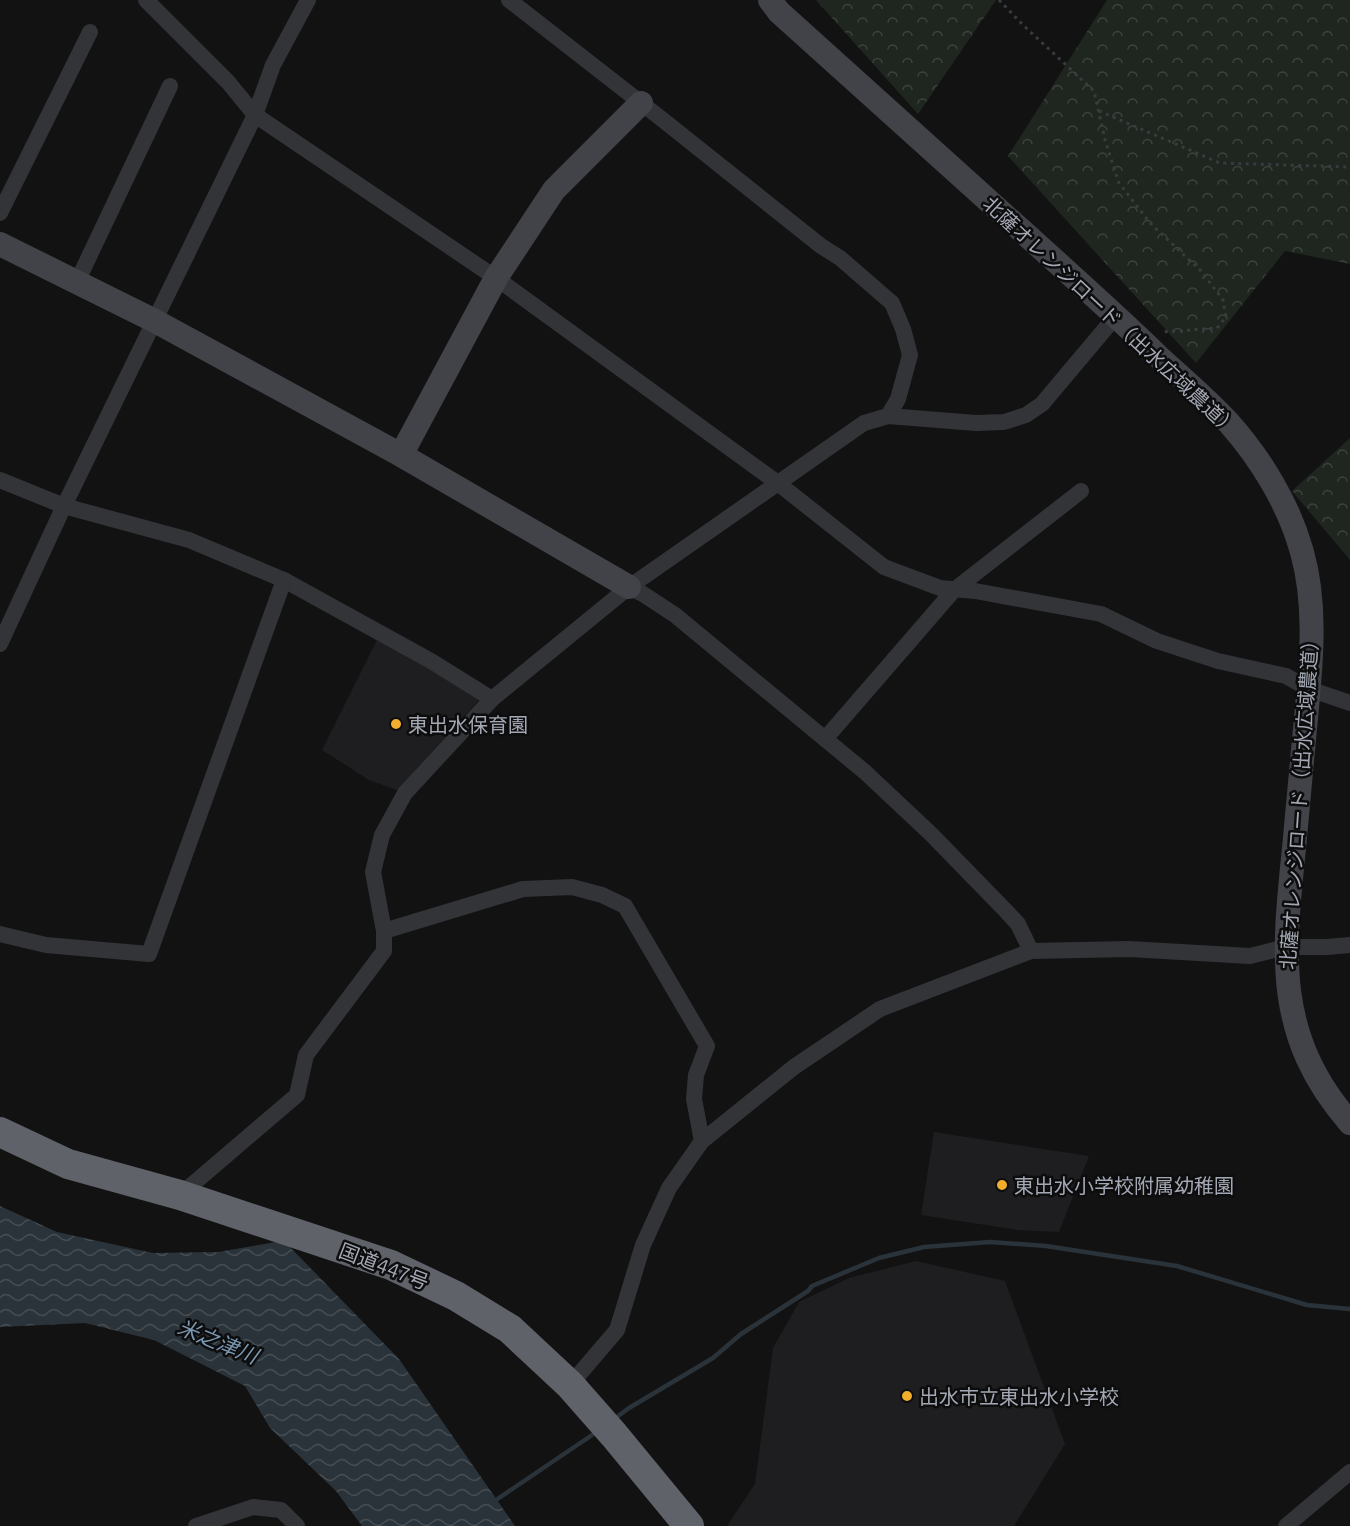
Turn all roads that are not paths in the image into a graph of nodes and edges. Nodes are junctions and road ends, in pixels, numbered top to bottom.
1 (146, 0) edge
2 (308, 0) edge
3 (508, 0) edge
4 (770, 0) edge
5 (90, 32) dead end
6 (170, 86) dead end
7 (641, 102) junction
8 (255, 115) junction
9 (0, 213) edge
10 (0, 244) edge
11 (496, 278) junction
12 (77, 282) junction
13 (1116, 316) junction
14 (155, 321) junction
15 (888, 416) junction
16 (401, 455) junction
17 (0, 480) edge
18 (779, 483) junction
19 (1081, 491) dead end
20 (64, 506) junction
21 (284, 580) junction
22 (629, 587) junction
23 (954, 590) junction
24 (0, 644) edge
25 (1309, 689) junction
26 (492, 699) junction
27 (1350, 703) edge
28 (825, 739) junction
29 (384, 931) junction
30 (0, 934) edge
31 (1350, 945) edge
32 (1286, 948) junction
33 (1031, 951) junction
34 (1350, 1124) edge
35 (0, 1132) edge
36 (702, 1141) junction
37 (180, 1195) junction
38 (570, 1385) junction
39 (1350, 1472) edge
40 (196, 1526) edge
41 (297, 1526) edge
42 (689, 1526) edge
43 (1286, 1526) edge

1 - 8 street
2 - 8 street
3 - 7 street
4 - 13 street, 北薩オレンジロード（出水広域農道）
5 - 9 street
6 - 12 street
7 - 11 street
7 - 15 street
8 - 11 street
8 - 14 street
10 - 12 street
11 - 16 street
11 - 18 street
12 - 14 street
13 - 15 street
13 - 25 street, 北薩オレンジロード（出水広域農道）
14 - 16 street
14 - 20 street
15 - 18 street
16 - 22 street
17 - 20 street
18 - 22 street
18 - 23 street
19 - 23 street
20 - 21 street
20 - 24 street
21 - 26 street
21 - 30 street
22 - 26 street
22 - 28 street
23 - 25 street
23 - 28 street
25 - 27 street
25 - 32 street, 北薩オレンジロード（出水広域農道）
26 - 29 street
28 - 33 street
29 - 36 street
29 - 37 street
31 - 32 street
32 - 33 street
32 - 34 street, 北薩オレンジロード（出水広域農道）
33 - 36 street
35 - 37 highway, 国道447号
36 - 38 street
37 - 38 highway, 国道447号
38 - 42 highway, 国道447号
39 - 43 street
40 - 41 street

